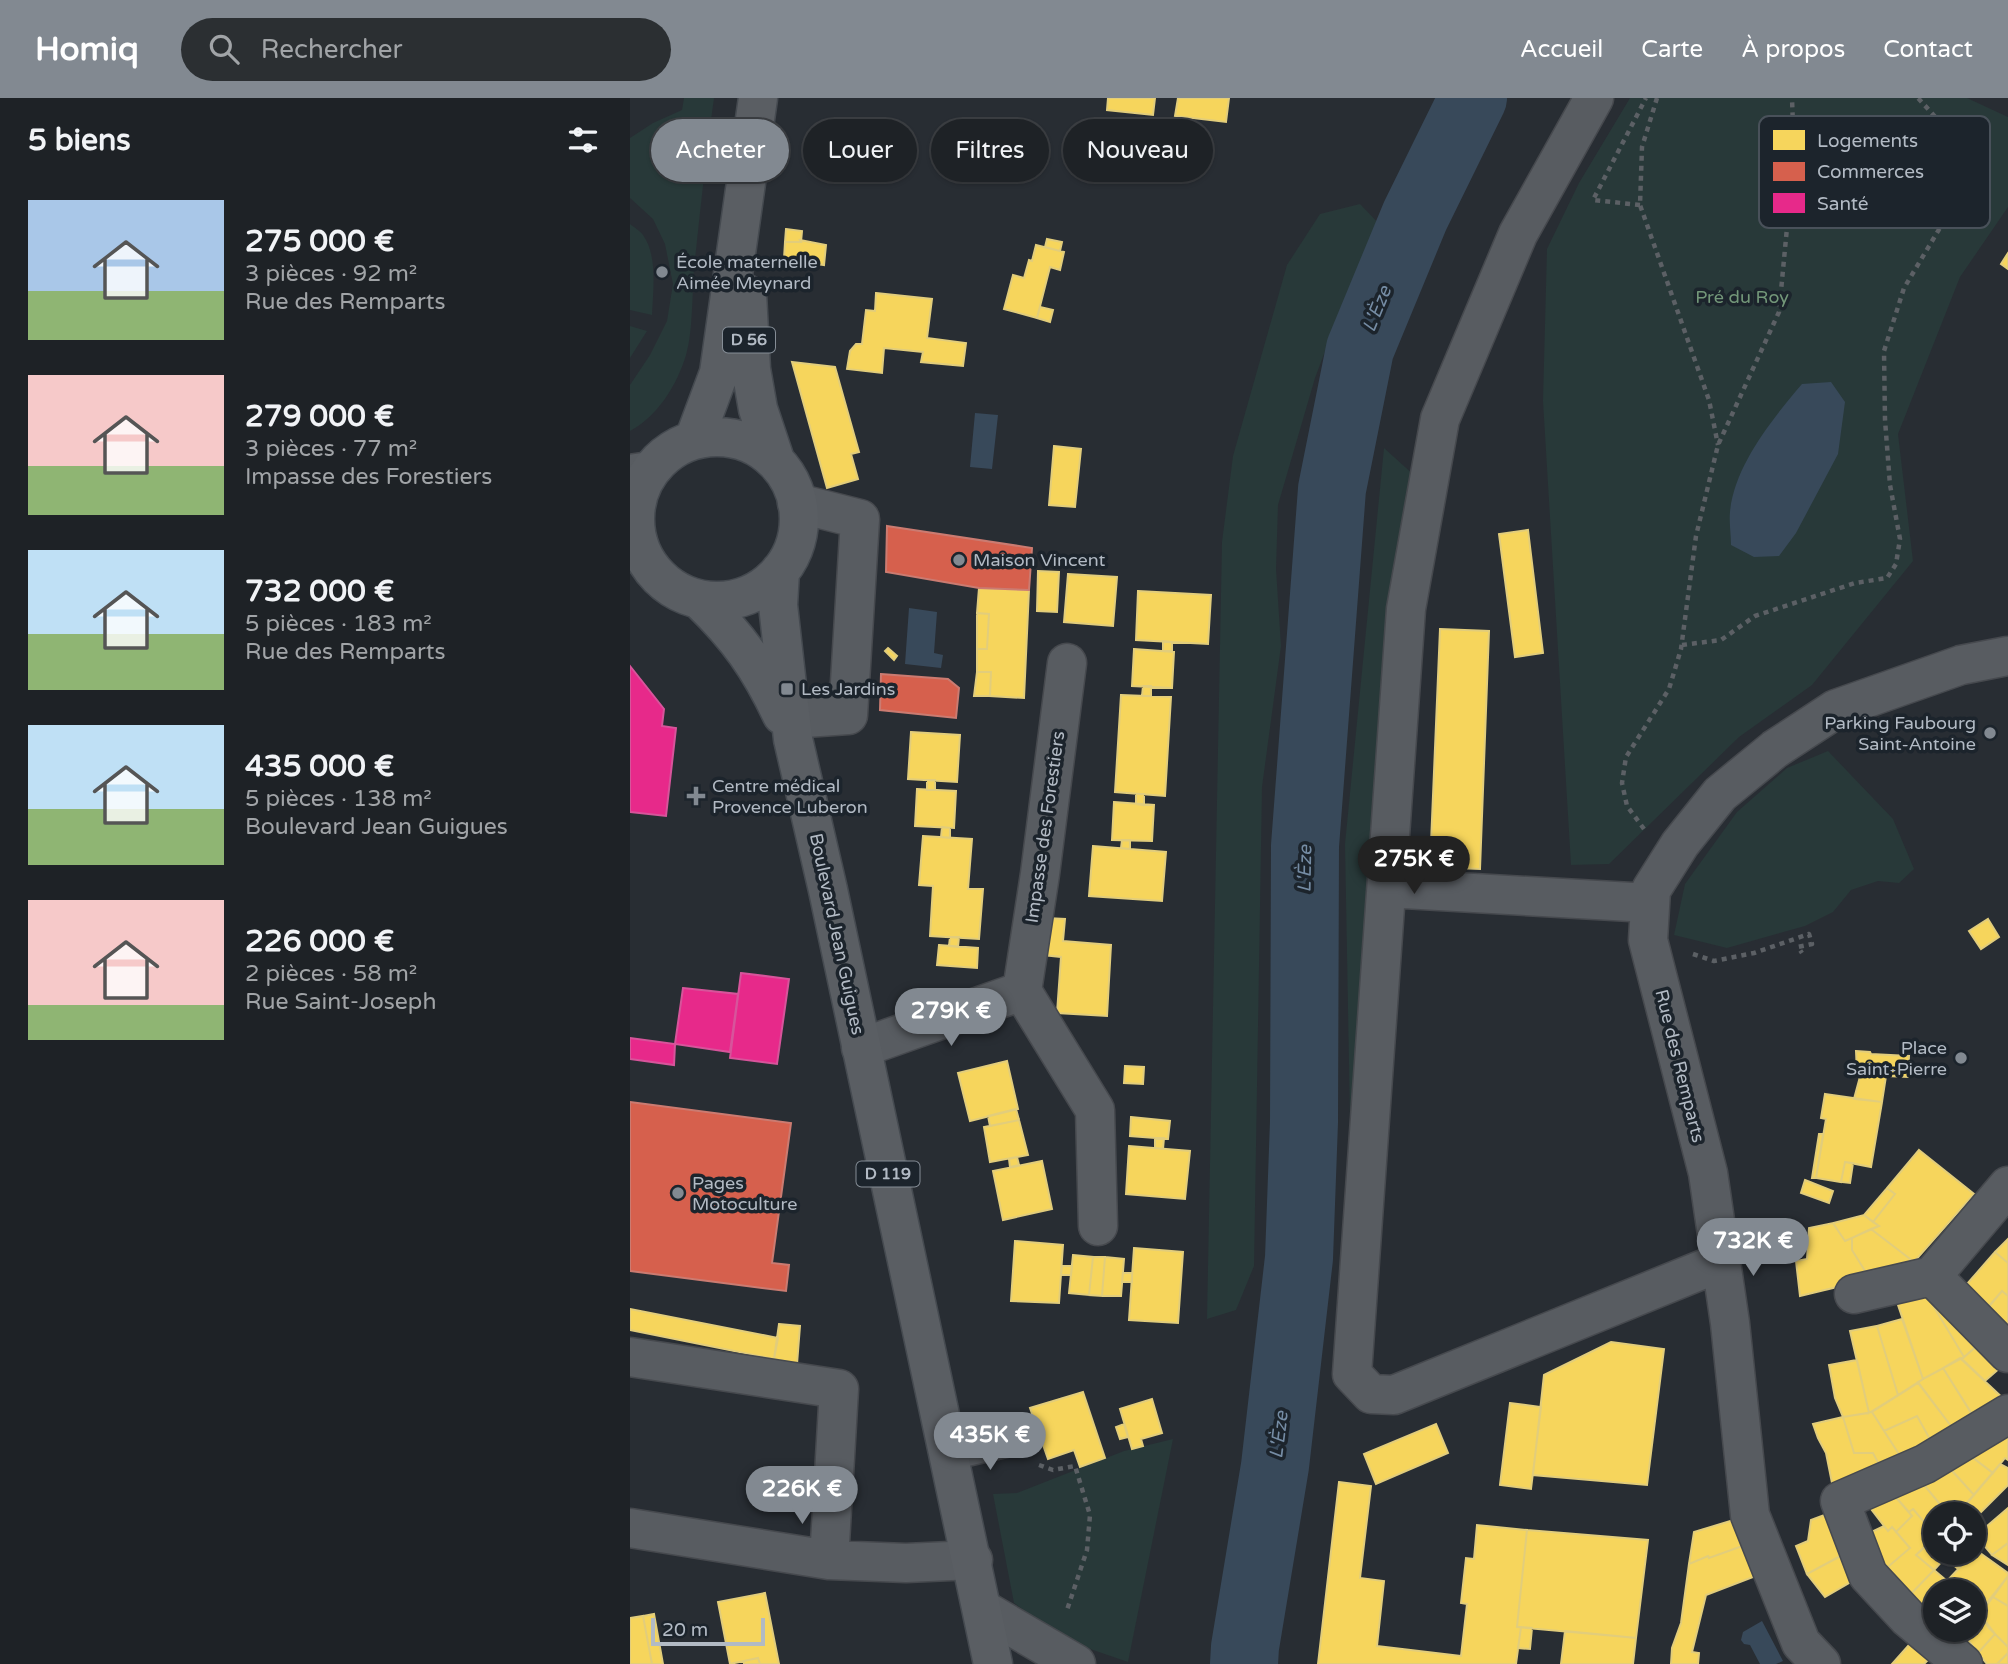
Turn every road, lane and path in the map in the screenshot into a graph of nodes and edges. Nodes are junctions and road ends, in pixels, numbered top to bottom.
1 (758, 98) edge
2 (1594, 98) edge
3 (1646, 98) edge
4 (1657, 98) edge
5 (1792, 98) edge
6 (1918, 98) edge
7 (1793, 116) edge
8 (1934, 116) edge
9 (1640, 205) junction
10 (742, 218) junction
11 (1787, 228) edge
12 (1940, 228) edge
13 (694, 440) junction
14 (1718, 445) junction
15 (775, 460) junction
16 (640, 473) edge
17 (797, 503) junction
18 (634, 540) edge
19 (780, 571) junction
20 (700, 600) junction
21 (1682, 645) junction
22 (2008, 656) edge
23 (1067, 663) dead end
24 (792, 729) junction
25 (1668, 862) junction
26 (1404, 889) dead end
27 (1649, 921) junction
28 (1802, 953) dead end
29 (1022, 991) junction
30 (861, 1048) junction
31 (2008, 1186) edge
32 (1098, 1226) dead end
33 (1721, 1262) junction
34 (1931, 1276) junction
35 (1854, 1294) dead end
36 (2008, 1353) edge
37 (630, 1357) edge
38 (2008, 1414) edge
39 (1018, 1435) joint
40 (949, 1451) junction
41 (630, 1528) edge
42 (829, 1560) junction
43 (973, 1560) junction
44 (982, 1609) junction
45 (1041, 1644) junction
46 (993, 1664) edge
47 (1076, 1664) edge
48 (1821, 1664) edge
49 (1963, 1664) edge

1 - 10 main road, D 56
2 - 33 street
3 - 9 path
4 - 9 path
5 - 7 path
6 - 8 path
9 - 14 path
10 - 13 main road, D 56
10 - 15 main road, D 56
11 - 14 path
12 - 21 path
13 - 15 main road
13 - 16 main road
14 - 21 path
15 - 17 main road
16 - 18 main road
17 - 19 main road
17 - 24 street
18 - 20 main road
19 - 20 main road
19 - 24 main road, Boulevard Jean Guigues / D 119
20 - 24 main road, Boulevard Jean Guigues / D 119
21 - 25 path
22 - 25 street
23 - 29 street, Impasse des Forestiers
24 - 30 main road, Boulevard Jean Guigues / D 119
25 - 27 street
26 - 27 street
27 - 28 path
27 - 33 street, Rue des Remparts
29 - 30 street
29 - 32 street
30 - 40 main road, Boulevard Jean Guigues / D 119
31 - 34 street
33 - 48 street, Rue des Remparts
34 - 35 street
34 - 36 street
37 - 42 street
38 - 49 street
39 - 40 street
39 - 45 path
40 - 43 main road, Boulevard Jean Guigues / D 119
41 - 42 street
42 - 43 street
43 - 44 main road, Boulevard Jean Guigues / D 119
44 - 45 street
44 - 46 main road, Boulevard Jean Guigues / D 119
45 - 47 street

